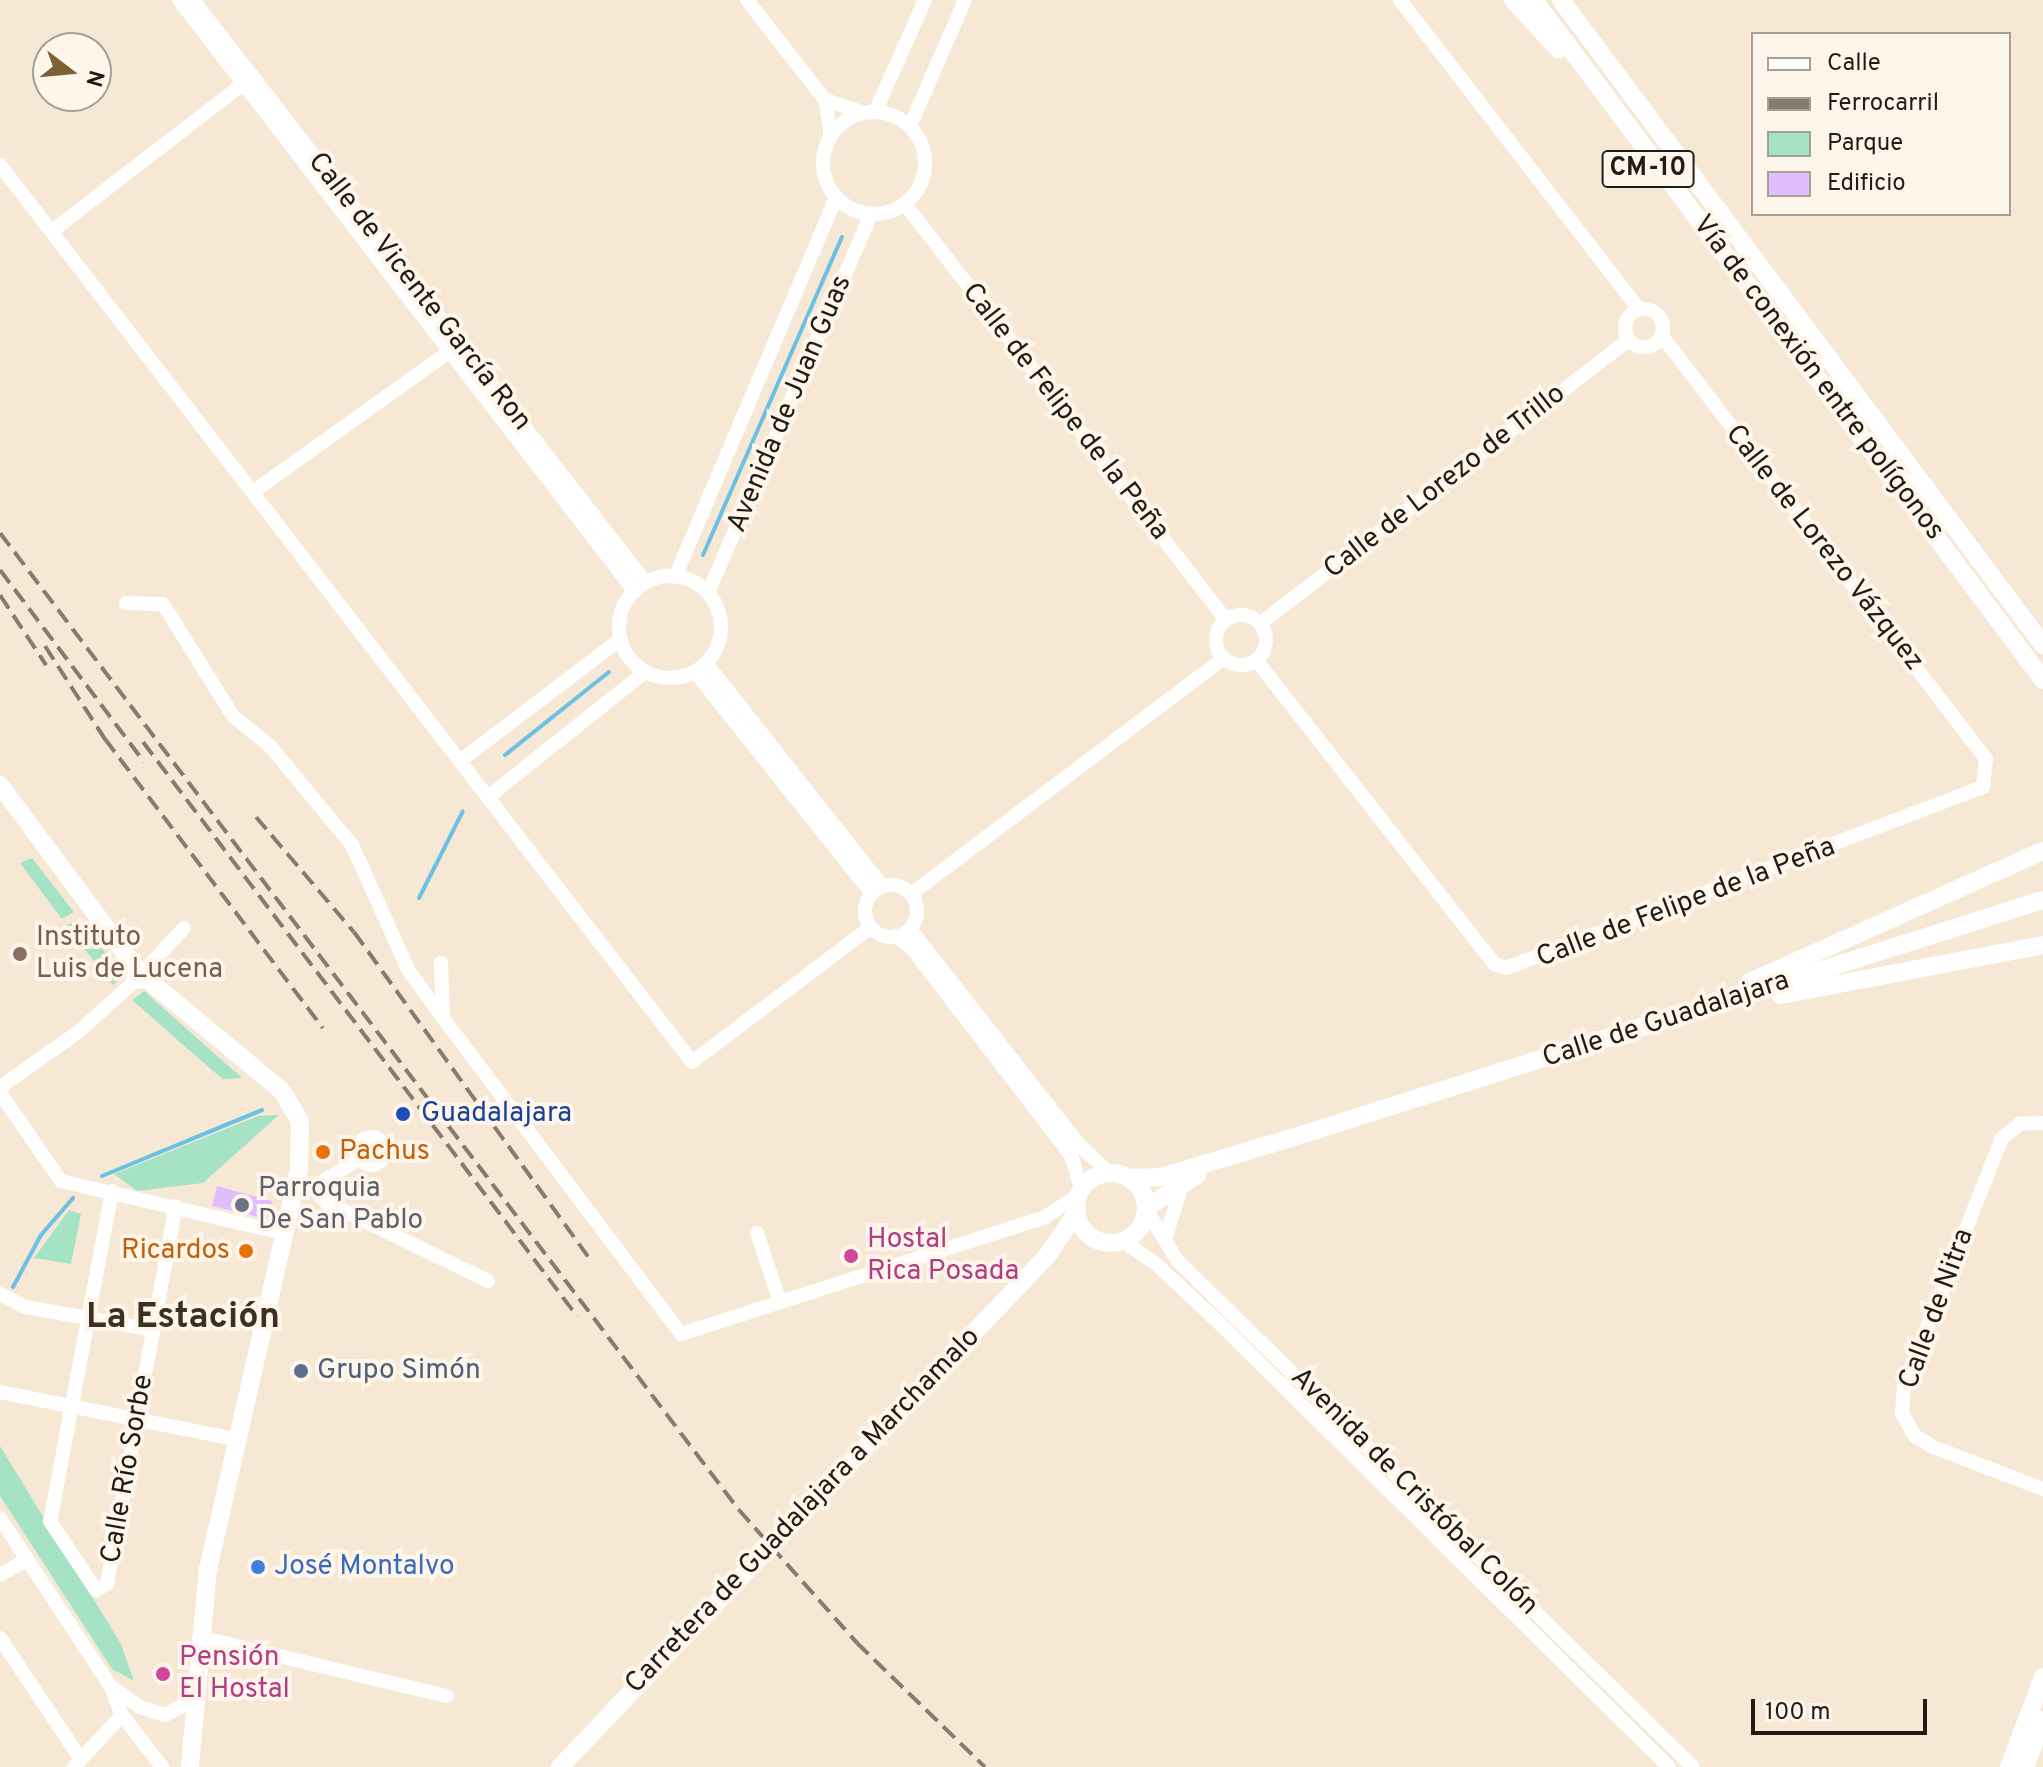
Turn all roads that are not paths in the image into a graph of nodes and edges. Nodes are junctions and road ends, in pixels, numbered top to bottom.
1 (179, 0) edge
2 (193, 0) edge
3 (747, 0) edge
4 (925, 0) edge
5 (965, 0) edge
6 (1400, 0) edge
7 (1513, 0) edge
8 (1534, 0) edge
9 (1561, 0) edge
10 (1576, 0) edge
11 (243, 84) junction
12 (825, 100) junction
13 (869, 112) junction
14 (910, 126) junction
15 (831, 136) junction
16 (0, 165) edge
17 (836, 197) junction
18 (905, 204) junction
19 (871, 214) junction
20 (52, 231) junction
21 (1639, 309) junction
22 (1807, 328) junction
23 (1662, 336) junction
24 (1786, 337) junction
25 (1629, 340) junction
26 (450, 351) junction
27 (253, 492) junction
28 (675, 577) junction
29 (640, 587) junction
30 (708, 593) junction
31 (126, 603) dead end
32 (1226, 620) junction
33 (1261, 623) junction
34 (621, 639) junction
35 (2043, 645) edge
36 (1224, 658) junction
37 (1256, 660) junction
38 (700, 667) junction
39 (645, 672) junction
40 (2043, 680) edge
41 (1986, 759) joint
42 (460, 761) junction
43 (0, 785) edge
44 (488, 797) junction
45 (2043, 851) edge
46 (877, 890) junction
47 (911, 894) junction
48 (2043, 900) edge
49 (871, 927) junction
50 (184, 928) dead end
51 (910, 929) junction
52 (896, 936) junction
53 (2043, 945) edge
54 (441, 963) dead end
55 (142, 973) junction
56 (443, 1018) junction
57 (1632, 1032) junction
58 (1524, 1065) junction
59 (0, 1087) edge
60 (0, 1093) edge
61 (2043, 1123) edge
62 (1288, 1139) junction
63 (359, 1159) dead end
64 (1110, 1173) junction
65 (1130, 1178) junction
66 (1187, 1179) junction
67 (295, 1188) junction
68 (314, 1189) junction
69 (112, 1191) junction
70 (176, 1206) junction
71 (1078, 1206) junction
72 (1146, 1209) junction
73 (1045, 1217) junction
74 (283, 1233) junction
75 (757, 1233) dead end
76 (1090, 1236) junction
77 (1166, 1240) junction
78 (1123, 1241) junction
79 (1047, 1256) junction
80 (488, 1281) dead end
81 (0, 1294) edge
82 (780, 1302) junction
83 (88, 1318) junction
84 (154, 1330) junction
85 (0, 1392) edge
86 (72, 1406) junction
87 (137, 1418) junction
88 (235, 1439) junction
89 (2043, 1489) edge
90 (0, 1518) edge
91 (26, 1560) junction
92 (0, 1575) edge
93 (199, 1637) junction
94 (0, 1638) edge
95 (197, 1666) junction
96 (2043, 1677) edge
97 (111, 1687) junction
98 (447, 1696) dead end
99 (189, 1702) junction
100 (122, 1715) junction
101 (2043, 1720) edge
102 (77, 1763) edge
103 (162, 1767) edge
104 (182, 1767) edge
105 (190, 1767) edge
106 (560, 1767) edge
107 (1669, 1767) edge
108 (1693, 1767) edge
109 (2009, 1767) edge
110 (2025, 1767) edge

1 - 11 street
2 - 29 street, Calle de Vicente García Ron
3 - 12 street
4 - 13 street
5 - 14 street
6 - 21 street
7 - 24 main road, CM-10
8 - 24 main road, Vía de conexión entre polígonos / CM-10
9 - 22 main road, Vía de conexión entre polígonos / CM-10
10 - 22 main road, CM-10
11 - 20 street
11 - 26 street
12 - 13 street
12 - 15 street
13 - 14 street
13 - 15 street
14 - 18 street
15 - 17 street
16 - 20 street
17 - 19 street
17 - 28 street, Avenida de Juan Guas
18 - 19 street
18 - 32 street, Calle de Felipe de la Peña
19 - 30 street, Avenida de Juan Guas
20 - 27 street
21 - 23 street
21 - 25 street
22 - 35 main road, Vía de conexión entre polígonos / CM-10
23 - 25 street
23 - 41 street, Calle de Lorezo Vázquez
24 - 40 main road, Vía de conexión entre polígonos / CM-10
25 - 33 street, Calle de Lorezo de Trillo
26 - 27 street
26 - 29 street
27 - 42 street
28 - 29 street
28 - 30 street
29 - 34 street
30 - 38 street
31 - 56 street
32 - 33 street
32 - 36 street
33 - 37 street
34 - 39 street
34 - 42 street
36 - 37 street
36 - 47 street
37 - 41 street, Calle de Felipe de la Peña
38 - 39 street
38 - 46 street
39 - 44 street
42 - 44 street
43 - 55 main road
44 - 49 street
45 - 57 main road
46 - 47 street
46 - 49 street
47 - 51 street
48 - 57 main road, Calle de Guadalajara
49 - 52 street
50 - 55 street
51 - 52 street
51 - 64 street
52 - 71 street
53 - 58 main road
54 - 56 street
55 - 59 street
55 - 67 main road
56 - 82 street
57 - 58 main road, Calle de Guadalajara
58 - 62 main road, Calle de Guadalajara
60 - 69 street
61 - 89 street, Calle de Nitra
62 - 65 main road, Calle de Guadalajara
62 - 66 main road, Calle de Guadalajara
63 - 68 street
64 - 65 main road
64 - 71 main road
65 - 72 main road
66 - 72 main road, Calle de Guadalajara
66 - 77 street
67 - 68 street
67 - 74 main road
68 - 80 street
69 - 70 street
69 - 83 street
70 - 74 street
70 - 84 street, Calle Río Sorbe
71 - 73 street
71 - 73 street
71 - 76 main road
71 - 79 main road, Carretera de Guadalajara a Marchamalo
72 - 77 street, Avenida de Cristóbal Colón
72 - 78 main road
73 - 82 street
74 - 88 main road
75 - 82 street
76 - 78 main road
76 - 79 main road, Carretera de Guadalajara a Marchamalo
77 - 108 street, Avenida de Cristóbal Colón
78 - 107 street, Avenida de Cristóbal Colón
79 - 106 main road, Carretera de Guadalajara a Marchamalo
81 - 83 street
83 - 84 street
83 - 86 street
84 - 87 street, Calle Río Sorbe
85 - 86 street
86 - 87 street
86 - 87 street, Calle Río Sorbe
87 - 88 street
88 - 93 main road
90 - 91 street
91 - 92 street
91 - 97 street
93 - 95 main road
93 - 98 street
94 - 102 street
95 - 99 main road
95 - 105 main road
96 - 109 main road
97 - 99 street
97 - 100 street
99 - 104 main road
100 - 102 street
100 - 103 street
101 - 110 main road

